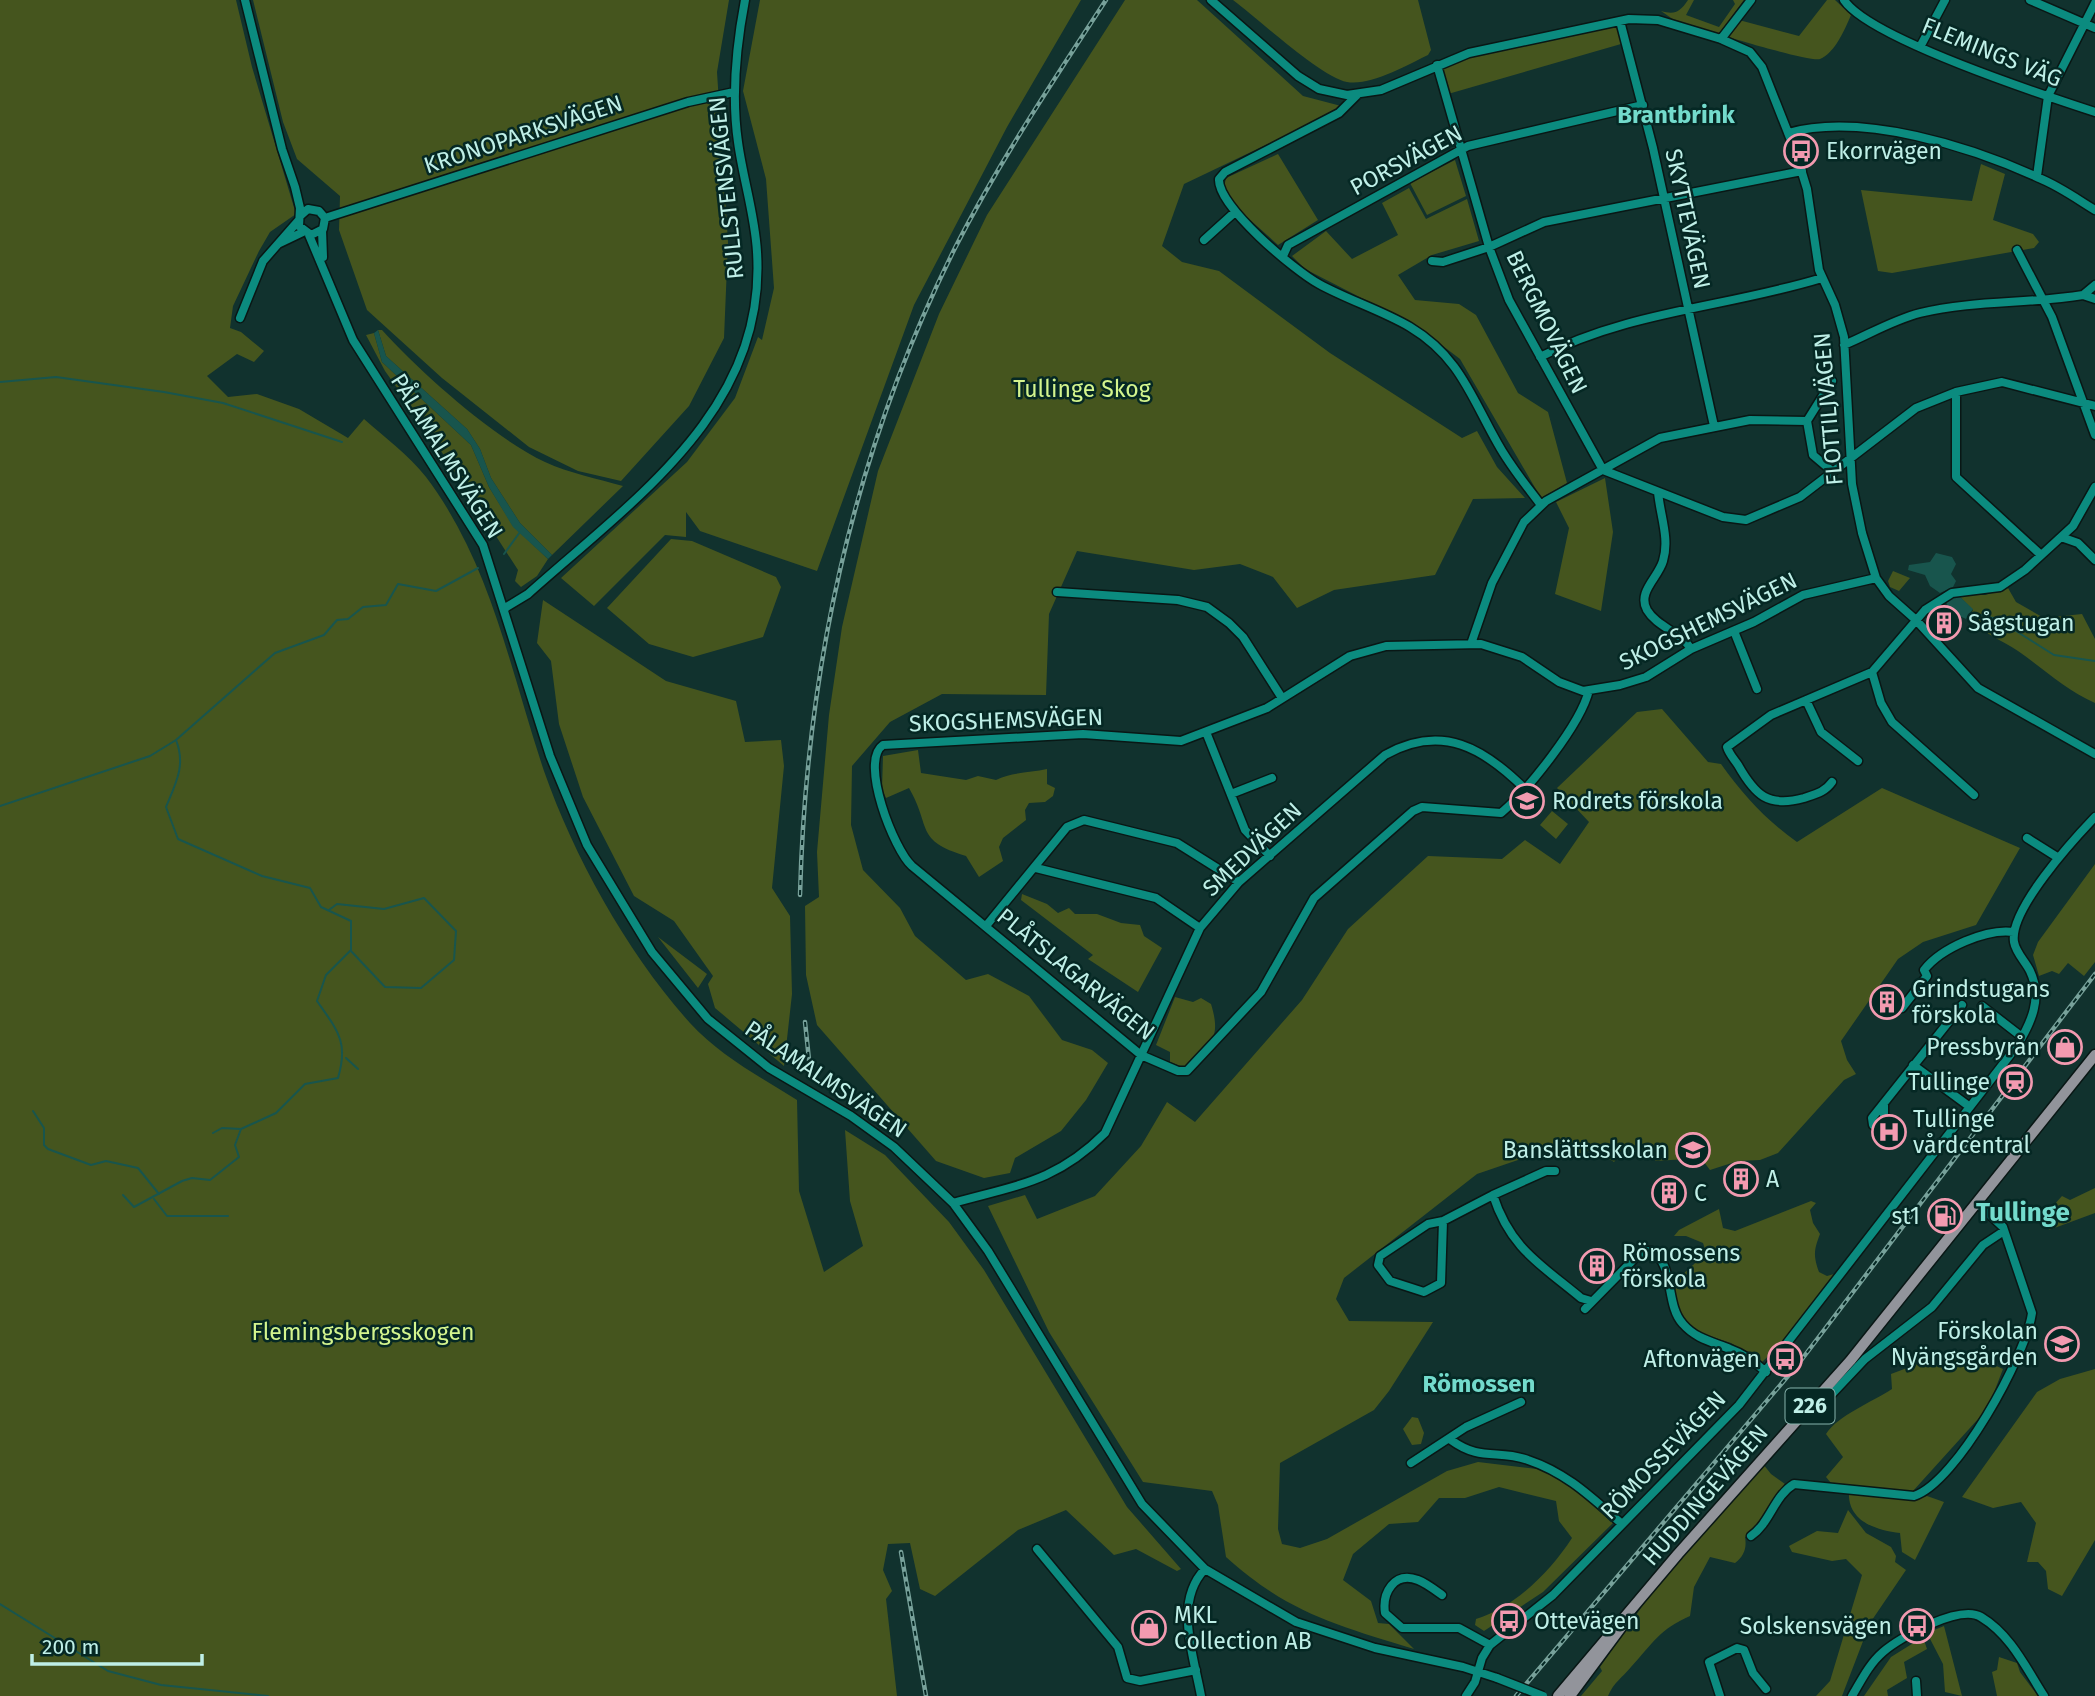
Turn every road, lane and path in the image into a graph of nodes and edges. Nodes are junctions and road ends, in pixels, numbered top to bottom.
1 (245, 0) edge
2 (745, 0) edge
3 (1211, 0) edge
4 (1751, 0) edge
5 (1844, 0) edge
6 (1945, 0) edge
7 (2030, 0) edge
8 (2095, 3) edge
9 (1620, 21) junction
10 (2085, 23) junction
11 (2095, 28) edge
12 (1721, 39) junction
13 (1920, 47) junction
14 (1437, 65) junction
15 (734, 92) junction
16 (1357, 95) junction
17 (2048, 96) junction
18 (1643, 105) junction
19 (2095, 112) edge
20 (1788, 133) junction
21 (1460, 149) junction
22 (1801, 171) junction
23 (2037, 176) junction
24 (295, 187) junction
25 (1664, 199) junction
26 (313, 208) junction
27 (2095, 210) edge
28 (1235, 212) junction
29 (299, 218) junction
30 (325, 218) junction
31 (322, 230) junction
32 (306, 233) junction
33 (1204, 240) dead end
34 (1489, 247) junction
35 (272, 249) junction
36 (2017, 250) dead end
37 (1283, 256) junction
38 (1432, 261) dead end
39 (326, 270) junction
40 (1822, 278) junction
41 (2095, 285) edge
42 (2083, 295) junction
43 (2044, 299) junction
44 (2095, 299) edge
45 (1688, 308) junction
46 (240, 318) dead end
47 (1844, 345) junction
48 (1540, 357) junction
49 (1832, 381) dead end
50 (1956, 392) junction
51 (2083, 402) junction
52 (2095, 406) edge
53 (1808, 421) junction
54 (1714, 426) junction
55 (2095, 435) edge
56 (1850, 457) junction
57 (1603, 470) junction
58 (1833, 472) junction
59 (2095, 487) edge
60 (1658, 492) junction
61 (1541, 505) junction
62 (2073, 526) junction
63 (2061, 537) junction
64 (2078, 543) junction
65 (2040, 555) junction
66 (2095, 560) edge
67 (1876, 578) junction
68 (1057, 592) dead end
69 (505, 608) junction
70 (1916, 620) junction
71 (1734, 631) junction
72 (1471, 644) junction
73 (1691, 649) junction
74 (1872, 672) junction
75 (1757, 689) dead end
76 (1589, 690) junction
77 (1282, 698) junction
78 (1806, 700) junction
79 (1206, 732) junction
80 (878, 749) joint
81 (2095, 754) edge
82 (1858, 761) dead end
83 (1272, 778) dead end
84 (1832, 782) dead end
85 (1526, 790) junction
86 (1231, 794) junction
87 (1974, 794) dead end
88 (2095, 817) edge
89 (2027, 838) dead end
90 (1270, 856) junction
91 (2057, 857) junction
92 (1036, 868) junction
93 (1239, 882) junction
94 (986, 926) junction
95 (1199, 928) junction
96 (2014, 932) junction
97 (1962, 1005) dead end
98 (1982, 1006) dead end
99 (1902, 1008) dead end
100 (2022, 1037) junction
101 (1141, 1055) junction
102 (2095, 1055) edge
103 (1913, 1065) junction
104 (1884, 1103) dead end
105 (1970, 1107) junction
106 (1555, 1171) dead end
107 (1493, 1195) junction
108 (953, 1203) junction
109 (1977, 1203) junction
110 (1443, 1221) junction
111 (2004, 1231) junction
112 (1591, 1301) junction
113 (1585, 1310) dead end
114 (1766, 1372) junction
115 (1521, 1402) dead end
116 (1814, 1413) dead end
117 (1451, 1440) junction
118 (1411, 1462) dead end
119 (1622, 1524) junction
120 (1751, 1536) dead end
121 (1037, 1549) dead end
122 (1205, 1569) junction
123 (1442, 1595) dead end
124 (1636, 1603) junction
125 (1490, 1645) junction
126 (1196, 1670) junction
127 (1478, 1672) junction
128 (1497, 1678) junction
129 (1916, 1681) dead end
130 (1766, 1689) dead end
131 (1531, 1695) edge
132 (1201, 1696) edge
133 (1466, 1696) edge
134 (1543, 1696) edge
135 (1558, 1696) edge
136 (1570, 1696) edge
137 (1720, 1696) edge
138 (1852, 1696) edge
139 (1917, 1696) edge
140 (2044, 1696) edge

1 - 24 street
2 - 15 street, RULLSTENSVÄGEN
3 - 16 street, FLOTTILJVÄGEN
4 - 12 street
5 - 13 street, FLEMINGS VÄG
6 - 13 street
7 - 10 street
8 - 10 street
9 - 12 street, FLOTTILJVÄGEN
9 - 14 street, FLOTTILJVÄGEN
9 - 18 street, SKYTTEVÄGEN
10 - 11 street
10 - 17 street
12 - 20 street, FLOTTILJVÄGEN
13 - 17 street, FLEMINGS VÄG
14 - 16 street, FLOTTILJVÄGEN
14 - 21 street, BERGMOVÄGEN
15 - 30 street, KRONOPARKSVÄGEN
15 - 69 street, RULLSTENSVÄGEN
16 - 28 street
17 - 19 street, FLEMINGS VÄG
17 - 23 street
18 - 21 street, PORSVÄGEN
18 - 25 street, SKYTTEVÄGEN
20 - 22 street, FLOTTILJVÄGEN
20 - 23 street
21 - 34 street, BERGMOVÄGEN
21 - 37 street, PORSVÄGEN
22 - 25 street
22 - 40 street, FLOTTILJVÄGEN
23 - 27 street
24 - 26 street
24 - 29 street
25 - 34 street
25 - 45 street, SKYTTEVÄGEN
26 - 29 street
26 - 30 street
28 - 33 street
28 - 37 street
29 - 32 street
29 - 35 street
30 - 31 street
31 - 32 street
31 - 39 street, PÅLAMALMSVÄGEN
32 - 35 street
32 - 39 street, PÅLAMALMSVÄGEN
34 - 38 street
34 - 48 street, BERGMOVÄGEN
35 - 46 street
36 - 43 street
37 - 61 street
39 - 69 street, PÅLAMALMSVÄGEN
40 - 45 street
40 - 47 street, FLOTTILJVÄGEN
41 - 42 street
42 - 43 street
42 - 44 street
43 - 47 street
43 - 51 street
45 - 48 street
45 - 54 street, SKYTTEVÄGEN
47 - 56 street, FLOTTILJVÄGEN
48 - 57 street, BERGMOVÄGEN
49 - 53 street
50 - 51 street
50 - 56 street
50 - 65 street
51 - 52 street
51 - 55 street
53 - 54 street
53 - 58 street
54 - 57 street
56 - 58 street
56 - 67 street, FLOTTILJVÄGEN
57 - 60 street
57 - 61 street
58 - 60 street
59 - 62 street
60 - 73 street
61 - 72 street
62 - 63 street
62 - 64 street
63 - 64 street
63 - 65 street
64 - 66 street
65 - 70 street
67 - 70 street, FLOTTILJVÄGEN
67 - 71 street, SKOGSHEMSVÄGEN
68 - 77 street
69 - 108 street, PÅLAMALMSVÄGEN
70 - 74 street
70 - 81 street, FLOTTILJVÄGEN
71 - 73 street, SKOGSHEMSVÄGEN
71 - 75 street
72 - 76 street, SKOGSHEMSVÄGEN
72 - 77 street, SKOGSHEMSVÄGEN
73 - 76 street, SKOGSHEMSVÄGEN
74 - 78 street
74 - 87 street
76 - 85 street, PLÅTSLAGARVÄGEN
77 - 79 street, SKOGSHEMSVÄGEN
78 - 82 street
78 - 84 street
79 - 80 street, SKOGSHEMSVÄGEN
79 - 86 street
80 - 94 street, PLÅTSLAGARVÄGEN
83 - 86 street
85 - 90 street, SMEDVÄGEN
85 - 101 street, PLÅTSLAGARVÄGEN
86 - 90 street
88 - 91 street
89 - 91 street
90 - 93 street, SMEDVÄGEN
91 - 96 street
92 - 93 street
92 - 94 street
92 - 95 street
93 - 95 street, SMEDVÄGEN
94 - 101 street, PLÅTSLAGARVÄGEN
95 - 101 street, SMEDVÄGEN
96 - 99 street
96 - 100 street, RÖMOSSEVÄGEN
97 - 103 street
98 - 100 street
100 - 105 street, RÖMOSSEVÄGEN
101 - 108 street, SMEDVÄGEN
102 - 109 main road, HUDDINGEVÄGEN / 226
103 - 104 street
103 - 105 street
105 - 114 street, RÖMOSSEVÄGEN
106 - 107 street
107 - 110 street
107 - 112 street
108 - 122 street, PÅLAMALMSVÄGEN
109 - 111 street
109 - 124 main road, HUDDINGEVÄGEN / 226
110 - 110 street
111 - 116 street
111 - 120 street
112 - 113 street
112 - 114 street
114 - 119 street, RÖMOSSEVÄGEN
115 - 117 street
117 - 118 street
117 - 119 street
119 - 125 street, RÖMOSSEVÄGEN
121 - 126 street
122 - 126 street
122 - 127 street, PÅLAMALMSVÄGEN
123 - 125 street
124 - 135 main road, HUDDINGEVÄGEN / 226
124 - 136 main road, HUDDINGEVÄGEN / 226
125 - 127 street, RÖMOSSEVÄGEN
126 - 132 street
127 - 128 street, PÅLAMALMSVÄGEN
127 - 133 street, RÖMOSSEVÄGEN
128 - 131 street, PÅLAMALMSVÄGEN, bridge
128 - 134 street, PÅLAMALMSVÄGEN, bridge
129 - 139 street
130 - 137 street
138 - 140 street

